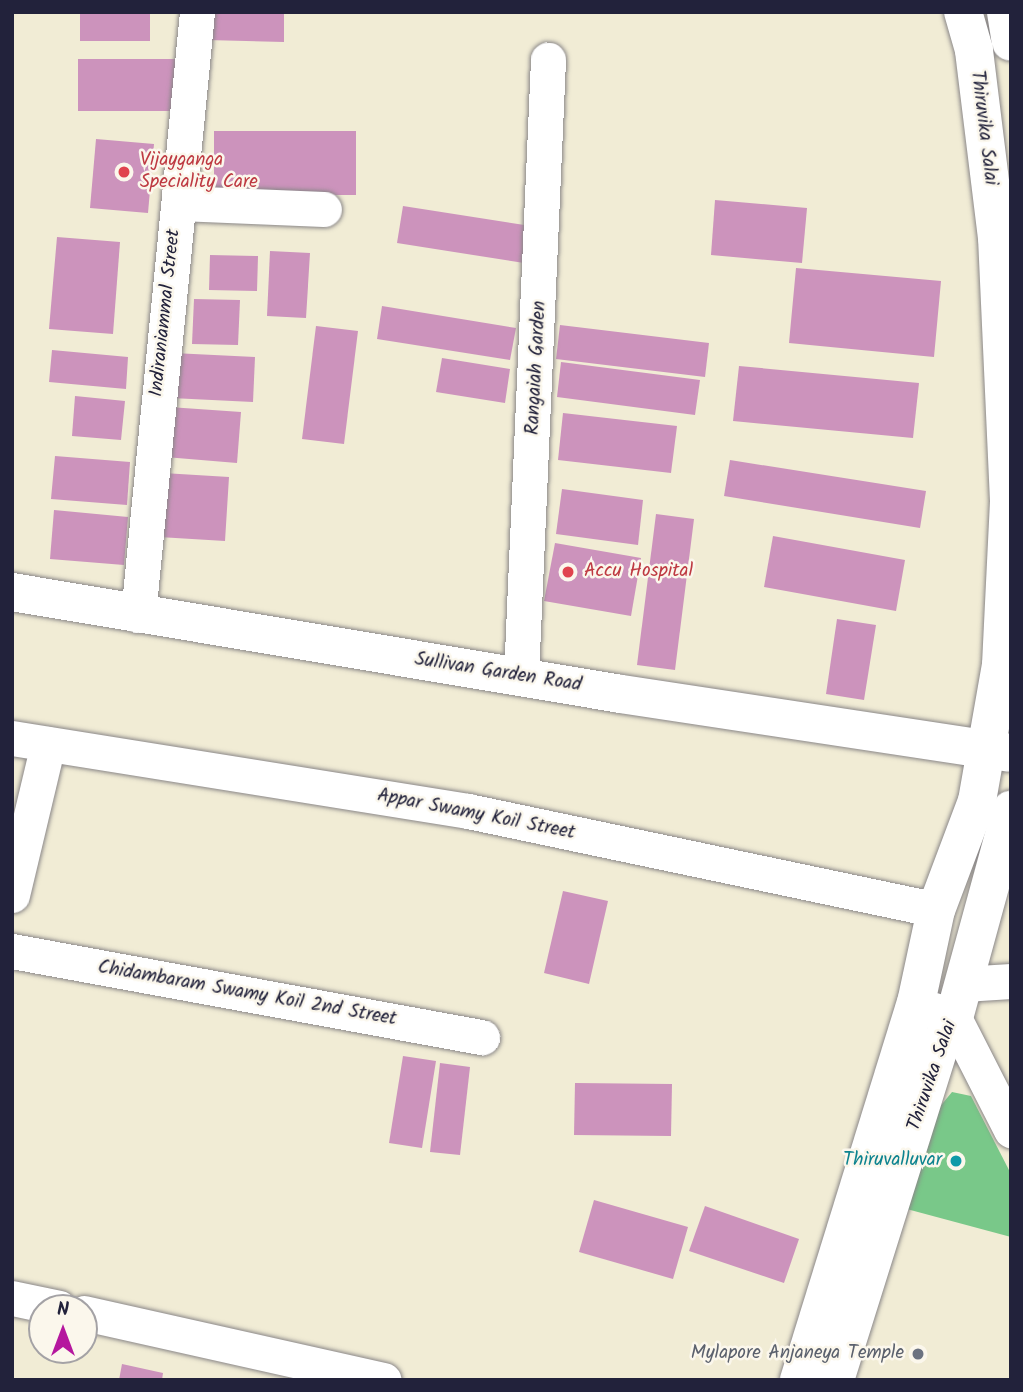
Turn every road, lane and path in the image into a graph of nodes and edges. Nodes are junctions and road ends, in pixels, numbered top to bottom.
1 (197, 12) edge
2 (963, 12) edge
3 (1006, 12) edge
4 (1011, 42) edge
5 (548, 60) dead end
6 (179, 203) junction
7 (324, 209) dead end
8 (12, 592) edge
9 (138, 615) junction
10 (521, 677) junction
11 (12, 738) edge
12 (48, 744) junction
13 (998, 752) edge
14 (1011, 810) edge
15 (12, 895) edge
16 (936, 910) junction
17 (12, 951) edge
18 (1011, 981) edge
19 (958, 1001) junction
20 (916, 1003) junction
21 (482, 1037) dead end
22 (1011, 1130) edge
23 (98, 1316) edge
24 (384, 1380) edge
25 (799, 1380) edge
26 (835, 1380) edge

1 - 6 street, Indiraniammal Street
2 - 13 main road, Thiruvika Salai
3 - 4 main road
5 - 10 street, Rangaiah Garden
6 - 7 street
6 - 9 street, Indiraniammal Street
8 - 9 main road, Sullivan Garden Road
9 - 10 main road, Sullivan Garden Road
10 - 13 main road, Sullivan Garden Road
11 - 12 street, Appar Swamy Koil Street
12 - 15 street
12 - 16 street, Appar Swamy Koil Street
13 - 16 main road
14 - 19 main road, Thiruvika Salai
16 - 20 main road
17 - 21 street, Chidambaram Swamy Koil 2nd Street
18 - 19 street
19 - 20 street
19 - 22 street
19 - 26 main road, Thiruvika Salai
20 - 25 main road
23 - 24 street

